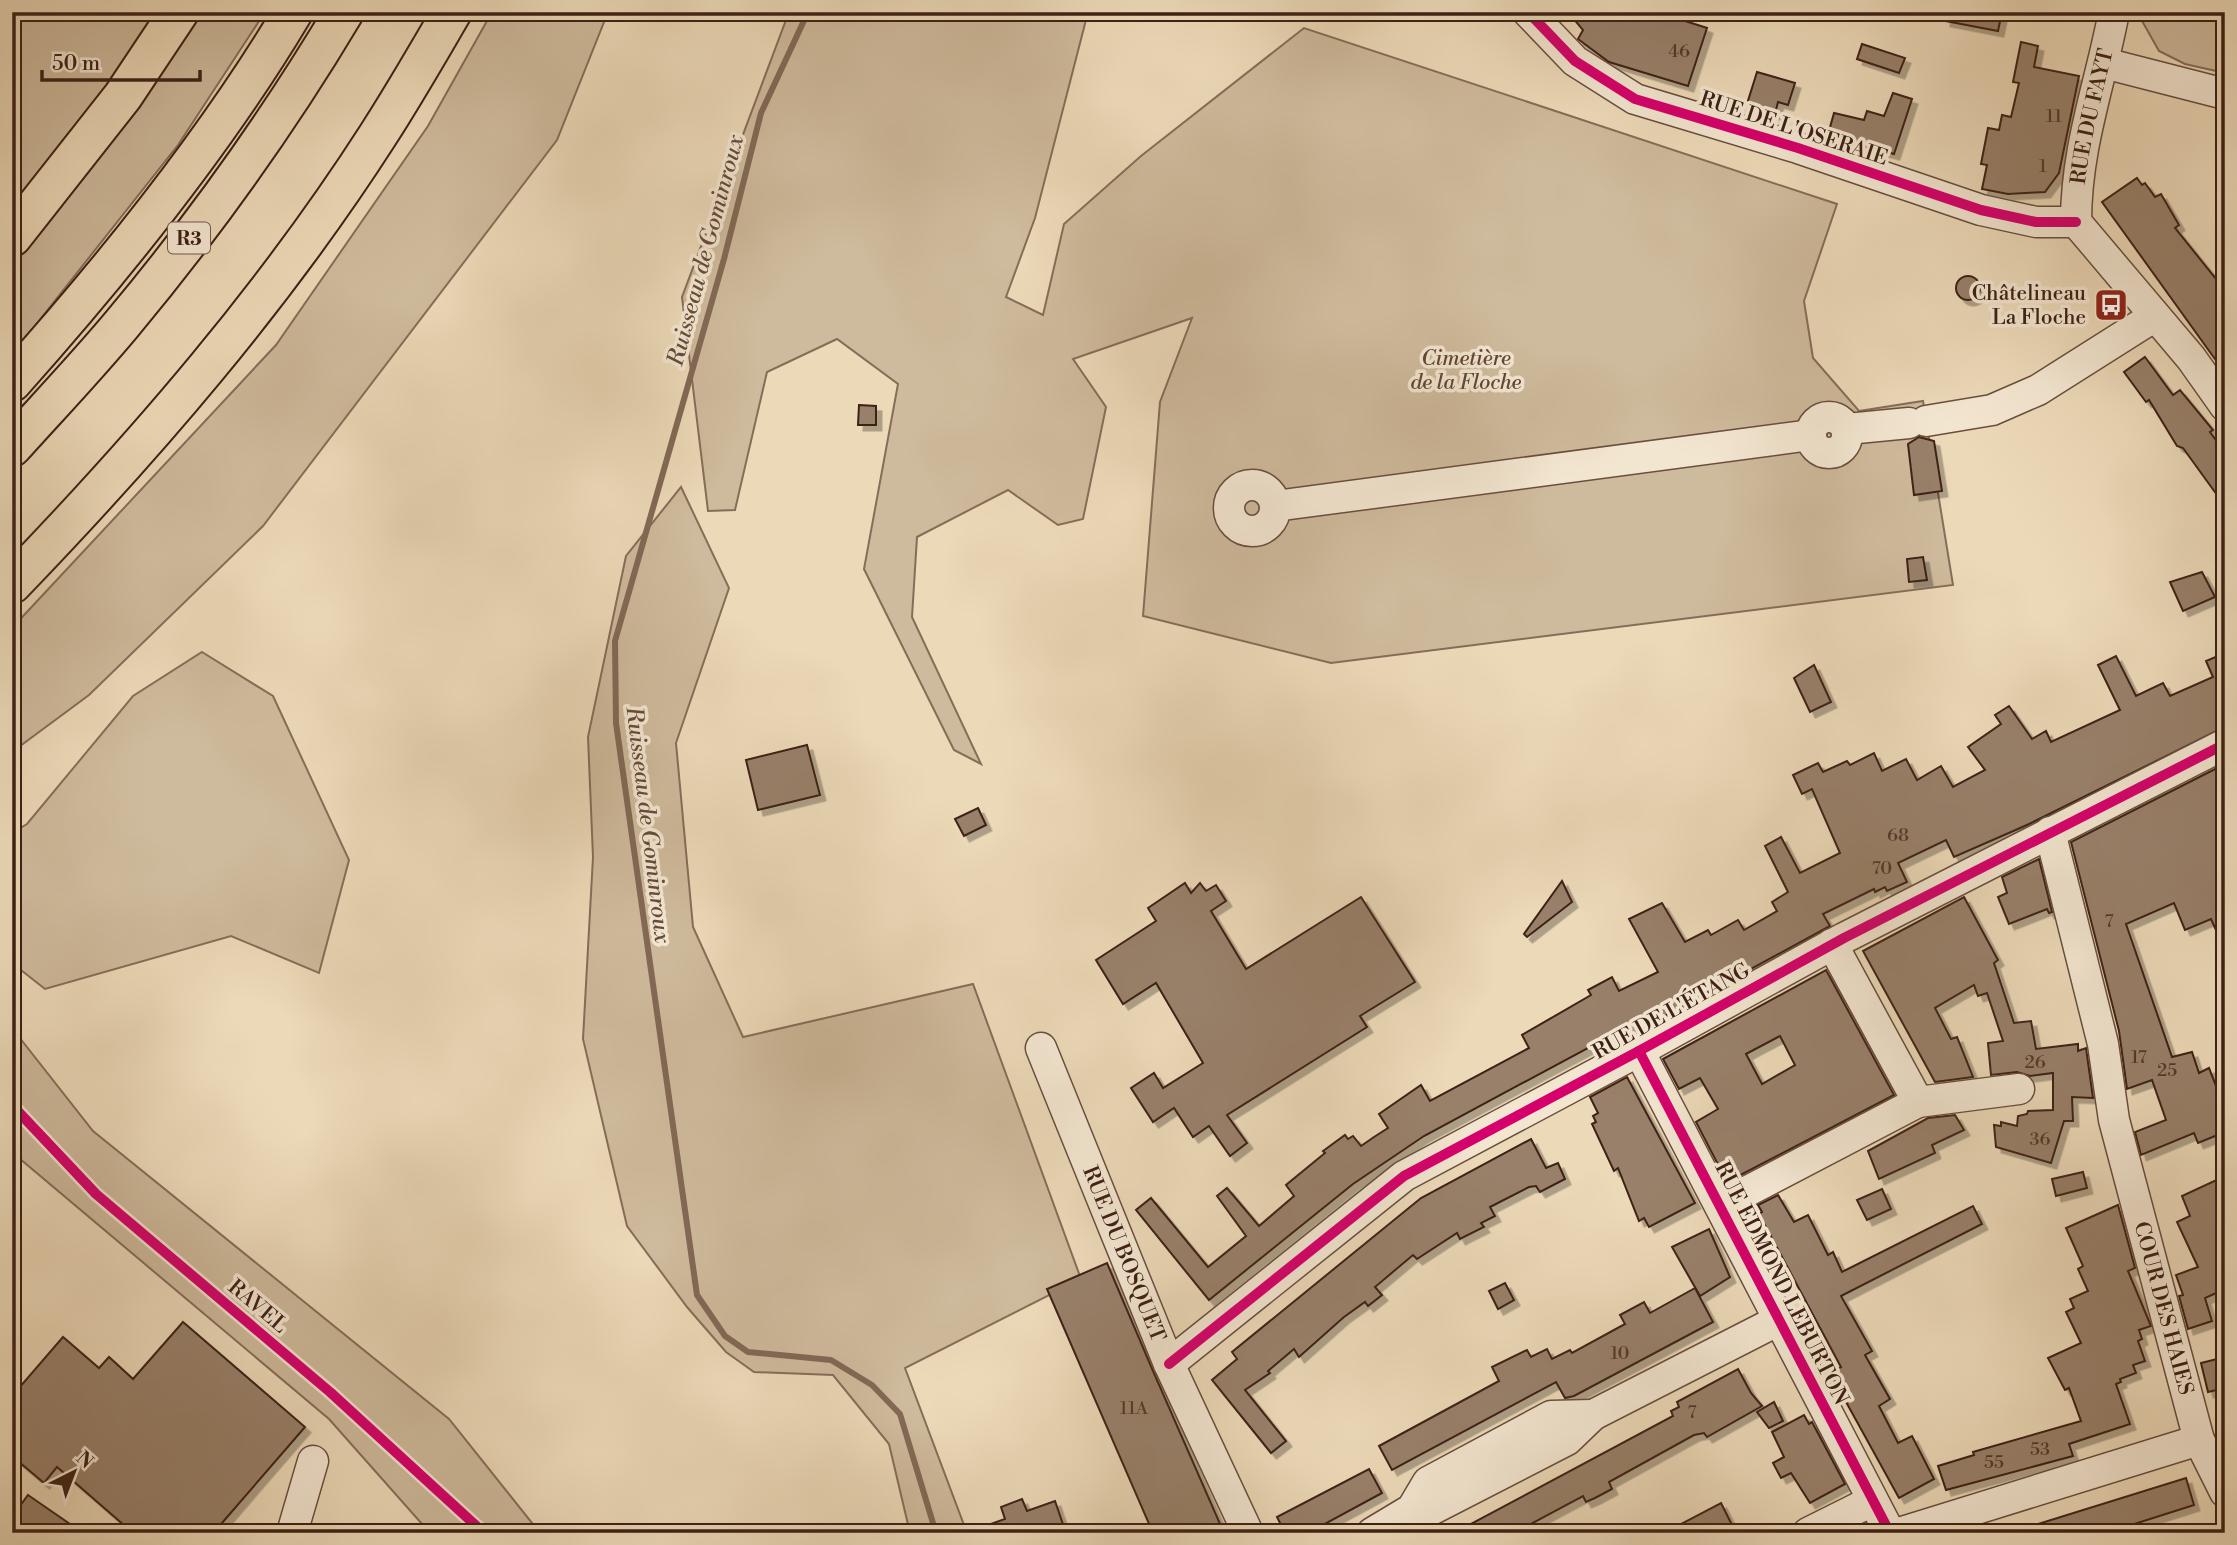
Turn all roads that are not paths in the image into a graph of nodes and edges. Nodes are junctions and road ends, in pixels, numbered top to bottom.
1 (178, 12) edge
2 (293, 12) edge
3 (344, 12) edge
4 (452, 12) edge
5 (1528, 12) edge
6 (2114, 12) edge
7 (2105, 63) junction
8 (2225, 94) edge
9 (2076, 222) junction
10 (12, 237) edge
11 (2155, 316) junction
12 (12, 382) edge
13 (2225, 406) edge
14 (12, 447) edge
15 (1275, 506) dead end
16 (12, 584) edge
17 (2225, 744) edge
18 (2050, 832) junction
19 (1832, 944) junction
20 (1041, 1048) dead end
21 (1639, 1051) junction
22 (2019, 1089) dead end
23 (1918, 1102) junction
24 (1721, 1205) junction
25 (1781, 1319) junction
26 (1169, 1364) junction
27 (2199, 1440) junction
28 (313, 1461) dead end
29 (2225, 1492) edge
30 (1872, 1501) junction
31 (292, 1533) edge
32 (1248, 1533) edge
33 (1372, 1533) edge
34 (1808, 1533) edge
35 (1890, 1533) edge
36 (1899, 1533) edge

1 - 10 highway
2 - 12 highway, R3
3 - 14 highway, R3
4 - 16 highway
5 - 9 street, RUE DE L'OSERAIE
6 - 7 street, RUE DU FAYT
7 - 8 street
7 - 9 street, RUE DU FAYT
9 - 11 street
11 - 13 street
11 - 15 street
17 - 18 street, RUE DE L'ÉTANG
18 - 19 street, RUE DE L'ÉTANG
18 - 27 street, COUR DES HAIES
19 - 21 street, RUE DE L'ÉTANG
19 - 23 street
20 - 26 street, RUE DU BOSQUET
21 - 24 street, RUE EDMOND LEBURTON
21 - 26 street, RUE DE L'ÉTANG
22 - 23 street
23 - 24 street
24 - 25 street, RUE EDMOND LEBURTON
25 - 30 street, RUE EDMOND LEBURTON
25 - 33 street
26 - 32 street, RUE DU BOSQUET
27 - 29 street, COUR DES HAIES
27 - 36 street
28 - 31 street
30 - 34 street
30 - 35 street, RUE EDMOND LEBURTON

